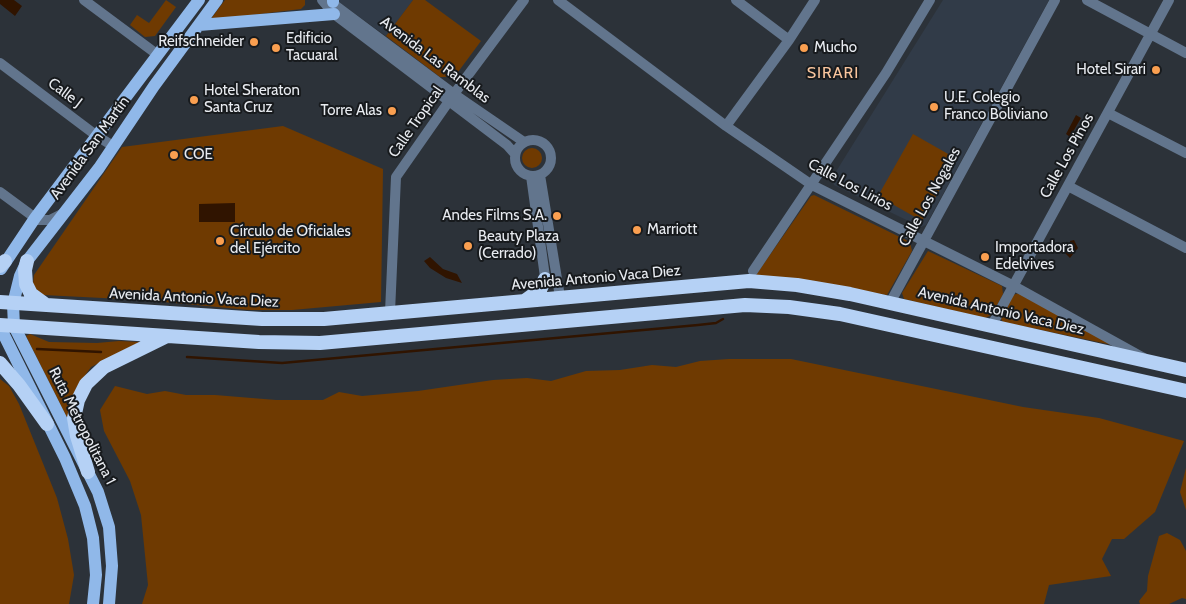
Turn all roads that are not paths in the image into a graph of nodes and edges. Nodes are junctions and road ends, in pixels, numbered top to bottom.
1 (84, 0) edge
2 (199, 0) edge
3 (524, 0) edge
4 (558, 0) edge
5 (736, 0) edge
6 (815, 0) edge
7 (930, 0) edge
8 (1055, 0) edge
9 (1088, 0) edge
10 (1169, 0) edge
11 (211, 2) edge
12 (330, 3) edge
13 (199, 25) junction
14 (1150, 34) junction
15 (789, 40) junction
16 (1186, 53) edge
17 (158, 55) junction
18 (0, 63) edge
19 (142, 77) junction
20 (154, 86) junction
21 (452, 98) junction
22 (1108, 113) junction
23 (726, 126) junction
24 (97, 136) junction
25 (524, 142) junction
26 (113, 146) junction
27 (1186, 153) edge
28 (516, 154) junction
29 (535, 175) junction
30 (812, 185) junction
31 (1068, 186) junction
32 (0, 192) edge
33 (62, 214) junction
34 (35, 218) junction
35 (924, 240) junction
36 (1186, 248) edge
37 (27, 261) junction
38 (2, 266) edge
39 (753, 271) dead end
40 (545, 279) junction
41 (1014, 286) junction
42 (554, 298) junction
43 (526, 300) junction
44 (6, 303) edge
45 (890, 303) junction
46 (47, 306) junction
47 (390, 312) junction
48 (992, 325) junction
49 (0, 326) edge
50 (14, 326) junction
51 (166, 337) junction
52 (349, 341) junction
53 (1150, 361) junction
54 (0, 363) edge
55 (1186, 370) edge
56 (1186, 391) edge
57 (47, 424) junction
58 (88, 472) junction
59 (93, 604) edge
60 (109, 604) edge

1 - 17 street
2 - 17 main road, Avenida San Martín
3 - 21 street, Calle Tropical
4 - 23 street, Calle Los Lirios
5 - 15 street
6 - 15 street
7 - 30 street
8 - 35 street, Calle Los Nogales
9 - 14 street
10 - 14 street, Calle Los Pinos
11 - 13 main road, Avenida San Martín
12 - 13 main road
12 - 21 street, Avenida Las Ramblas
13 - 20 main road, Avenida San Martín
14 - 16 street
14 - 22 street, Calle Los Pinos
15 - 23 street
17 - 19 main road, Avenida San Martín
18 - 24 street, Calle J
19 - 20 main road
19 - 24 main road, Avenida San Martín
20 - 26 main road, Avenida San Martín
21 - 25 street, Avenida Las Ramblas
21 - 28 street, Avenida Las Ramblas
21 - 47 street, Calle Tropical
22 - 27 street
22 - 31 street, Calle Los Pinos
23 - 30 street, Calle Los Lirios
24 - 26 street, Calle J
24 - 34 main road, Avenida San Martín
25 - 28 street
25 - 29 street
26 - 33 main road, Avenida San Martín
28 - 29 street
29 - 40 street
29 - 42 street
30 - 35 street, Calle Los Lirios
30 - 39 street
31 - 36 street
31 - 41 street, Calle Los Pinos
32 - 34 street
33 - 34 street
33 - 37 main road, Avenida San Martín
34 - 38 main road, Avenida San Martín
35 - 41 street, Calle Los Lirios
35 - 45 street, Calle Los Nogales
37 - 44 main road, Avenida San Martín
37 - 46 highway
40 - 42 street
40 - 43 highway
41 - 48 street, Calle Los Pinos
41 - 53 street, Calle Los Lirios
42 - 43 highway, Avenida Antonio Vaca Diez
42 - 45 highway, Avenida Antonio Vaca Diez
43 - 47 highway, Avenida Antonio Vaca Diez
44 - 46 highway, Avenida Antonio Vaca Diez
44 - 50 main road, Avenida San Martín
45 - 48 highway, Avenida Antonio Vaca Diez
46 - 47 highway, Avenida Antonio Vaca Diez
47 - 52 highway
48 - 53 highway, Avenida Antonio Vaca Diez
49 - 50 highway
49 - 57 main road, Ruta Metropolitana 1
50 - 51 highway
50 - 58 main road, Ruta Metropolitana 1
51 - 52 highway
51 - 58 highway
52 - 56 highway
53 - 55 highway, Avenida Antonio Vaca Diez
54 - 57 highway
57 - 59 main road, Ruta Metropolitana 1
58 - 60 main road, Ruta Metropolitana 1

